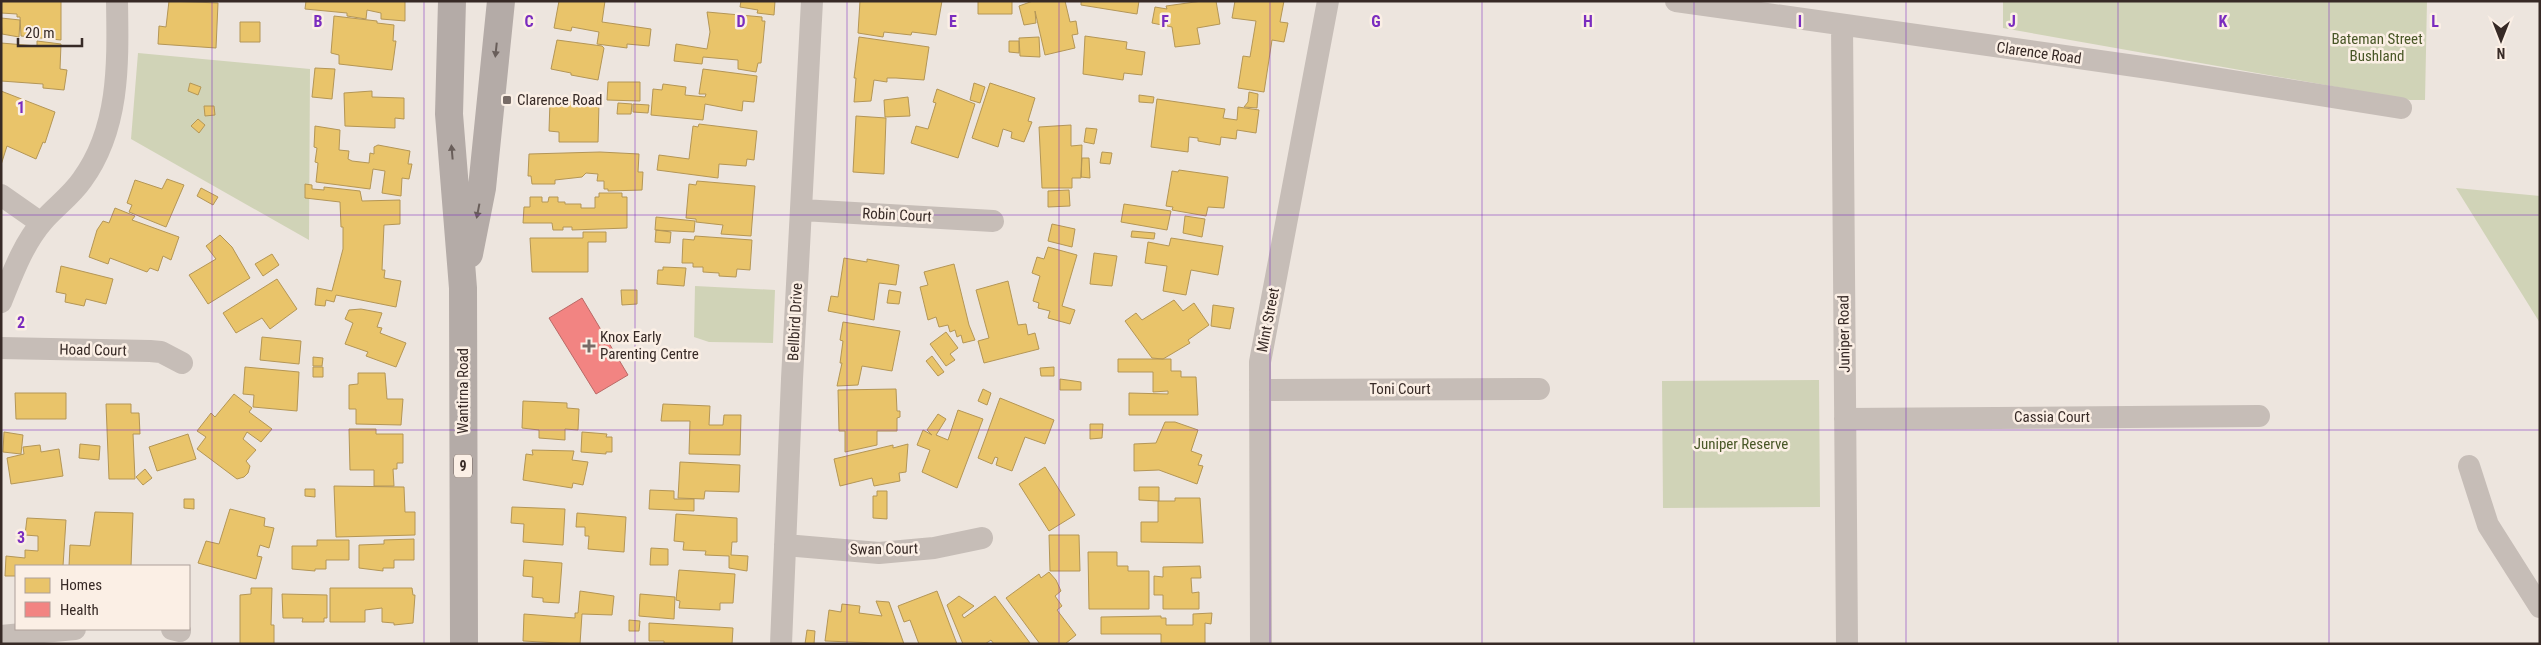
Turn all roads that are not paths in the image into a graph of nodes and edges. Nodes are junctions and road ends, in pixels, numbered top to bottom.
1 (116, 1) edge
2 (452, 1) edge
3 (501, 1) edge
4 (812, 1) edge
5 (1328, 1) edge
6 (1676, 1) edge
7 (1842, 25) junction
8 (2401, 108) dead end
9 (1, 196) edge
10 (802, 210) junction
11 (993, 221) dead end
12 (41, 223) junction
13 (463, 288) junction
14 (1, 302) edge
15 (1, 348) edge
16 (182, 363) dead end
17 (1539, 388) dead end
18 (1260, 390) junction
19 (2259, 416) dead end
20 (1845, 419) junction
21 (2469, 466) dead end
22 (982, 538) dead end
23 (785, 545) junction
24 (2540, 607) edge
25 (64, 630) edge
26 (1, 636) edge
27 (464, 644) edge
28 (781, 644) edge
29 (1261, 644) edge
30 (1847, 644) edge

1 - 12 street
13 -> 2 main road, Wantirna Road / 9
3 -> 13 main road, Wantirna Road / 9
4 - 10 street, Bellbird Drive
5 - 18 street, Mint Street
6 - 7 street, Clarence Road
7 - 8 street, Clarence Road
7 - 20 street, Juniper Road
9 - 12 street
10 - 11 street, Robin Court
10 - 23 street, Bellbird Drive
12 - 14 street
13 - 27 main road, Wantirna Road / 9
15 - 16 street, Hoad Court
17 - 18 street, Toni Court
18 - 29 street, Mint Street
19 - 20 street, Cassia Court
20 - 30 street, Juniper Road
21 - 24 street
22 - 23 street, Swan Court
23 - 28 street, Bellbird Drive
25 - 26 street

